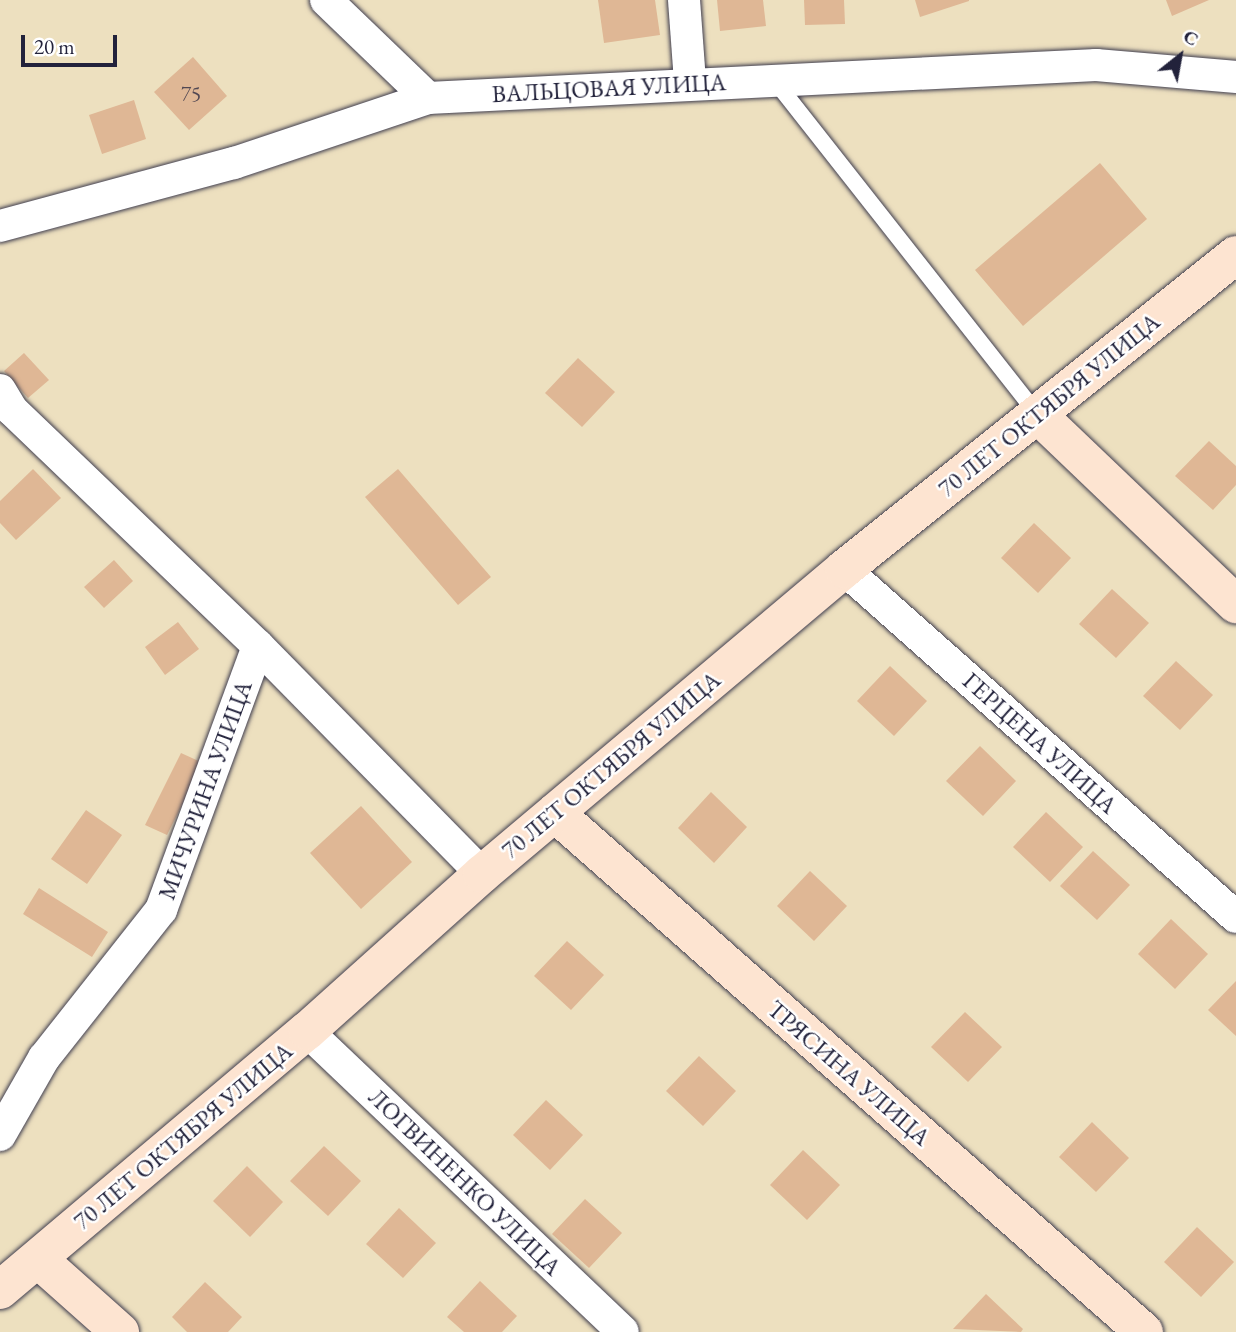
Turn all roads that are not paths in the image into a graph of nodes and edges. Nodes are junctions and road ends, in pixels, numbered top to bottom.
1 (326, 0) edge
2 (684, 0) edge
3 (1236, 77) edge
4 (773, 79) junction
5 (690, 82) junction
6 (428, 98) junction
7 (0, 226) edge
8 (1236, 255) edge
9 (0, 390) edge
10 (1038, 415) junction
11 (844, 569) junction
12 (1236, 604) edge
13 (258, 646) junction
14 (555, 813) junction
15 (482, 874) junction
16 (1236, 917) edge
17 (307, 1031) junction
18 (0, 1135) edge
19 (38, 1259) junction
20 (0, 1290) edge
21 (120, 1332) edge
22 (623, 1332) edge
23 (1144, 1332) edge

1 - 6 street
2 - 5 street
3 - 4 street, ВАЛЬЦОВАЯ УЛИЦА
4 - 5 street, ВАЛЬЦОВАЯ УЛИЦА
4 - 10 lane
5 - 6 street, ВАЛЬЦОВАЯ УЛИЦА
6 - 7 street, ВАЛЬЦОВАЯ УЛИЦА
8 - 10 street, 70 ЛЕТ ОКТЯБРЯ УЛИЦА
9 - 13 street, МИЧУРИНА УЛИЦА
10 - 11 street, 70 ЛЕТ ОКТЯБРЯ УЛИЦА
10 - 12 street
11 - 14 street, 70 ЛЕТ ОКТЯБРЯ УЛИЦА
11 - 16 street, ГЕРЦЕНА УЛИЦА
13 - 15 street, МИЧУРИНА УЛИЦА
13 - 18 street, МИЧУРИНА УЛИЦА
14 - 15 street, 70 ЛЕТ ОКТЯБРЯ УЛИЦА
14 - 23 street, ТРЯСИНА УЛИЦА
15 - 17 street, 70 ЛЕТ ОКТЯБРЯ УЛИЦА
17 - 19 street, 70 ЛЕТ ОКТЯБРЯ УЛИЦА
17 - 22 street, ЛОГВИНЕНКО УЛИЦА
19 - 20 street, 70 ЛЕТ ОКТЯБРЯ УЛИЦА
19 - 21 street

